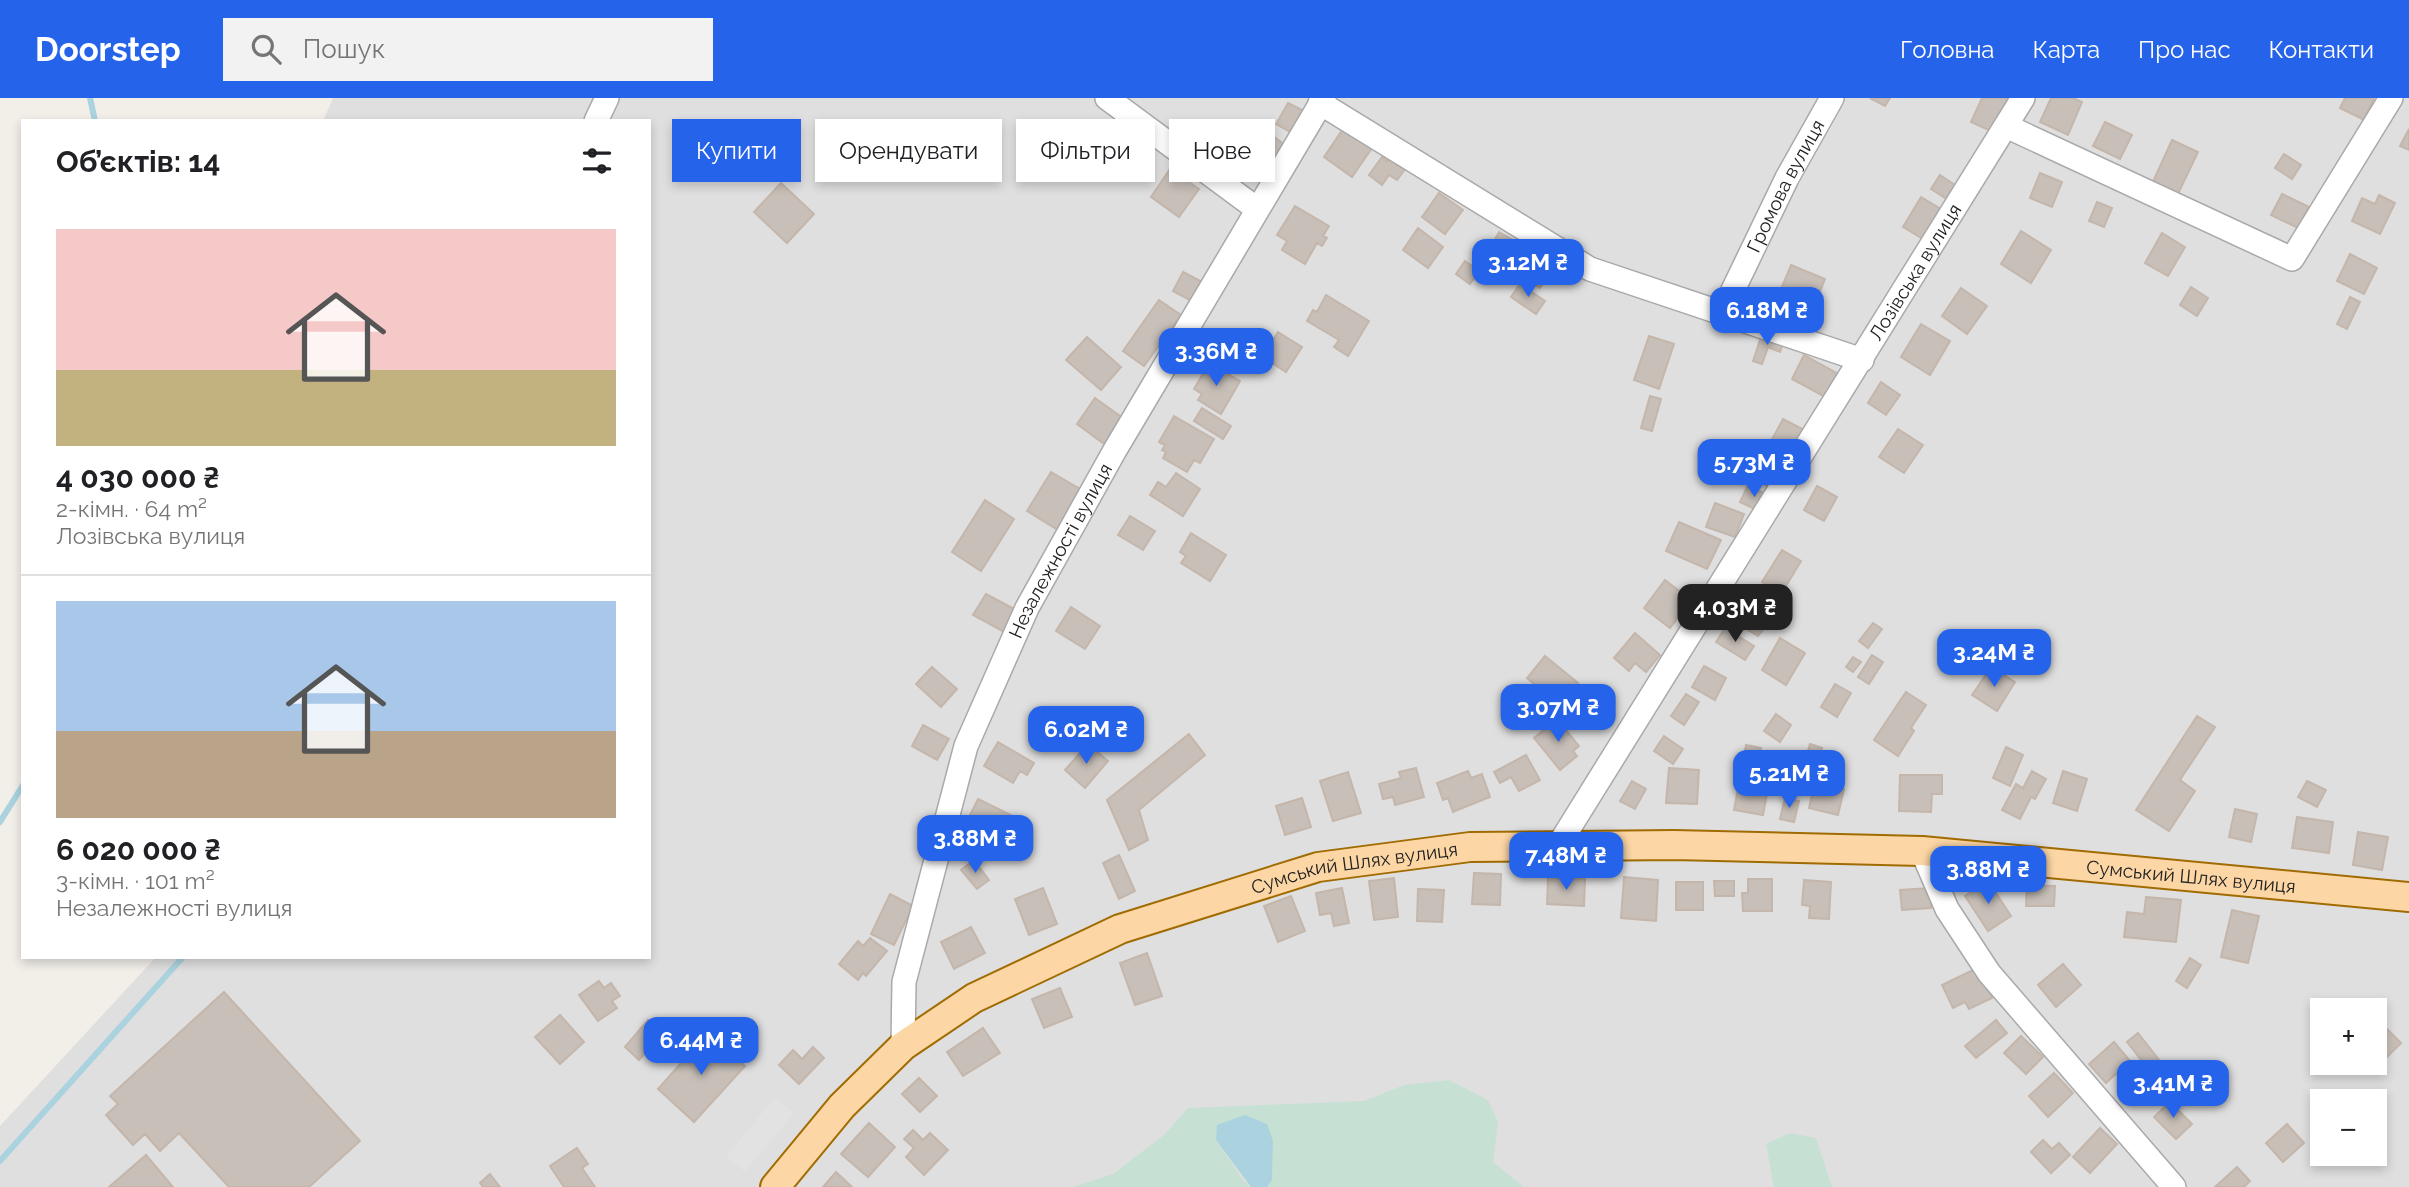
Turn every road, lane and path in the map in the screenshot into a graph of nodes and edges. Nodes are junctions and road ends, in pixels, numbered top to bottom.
1 (607, 98) edge
2 (1107, 98) edge
3 (1832, 98) edge
4 (2023, 98) edge
5 (2391, 98) edge
6 (1322, 101) edge
7 (597, 119) edge
8 (2006, 126) junction
9 (1257, 209) junction
10 (1722, 313) junction
11 (1862, 360) junction
12 (1558, 846) junction
13 (1922, 851) junction
14 (2409, 897) edge
15 (903, 1046) junction
16 (775, 1187) edge
17 (2174, 1187) edge

1 - 7 street
2 - 9 street
3 - 10 street, Громова вулиця
4 - 8 street, Лозівська вулиця
5 - 8 street
6 - 9 street, Незалежності вулиця
6 - 10 street
8 - 11 street, Лозівська вулиця
9 - 15 street, Незалежності вулиця
10 - 11 street
11 - 12 street, Лозівська вулиця
12 - 13 main road, Сумський Шлях вулиця
12 - 15 main road, Сумський Шлях вулиця
13 - 14 main road, Сумський Шлях вулиця
13 - 17 street
15 - 16 main road, Сумський Шлях вулиця

